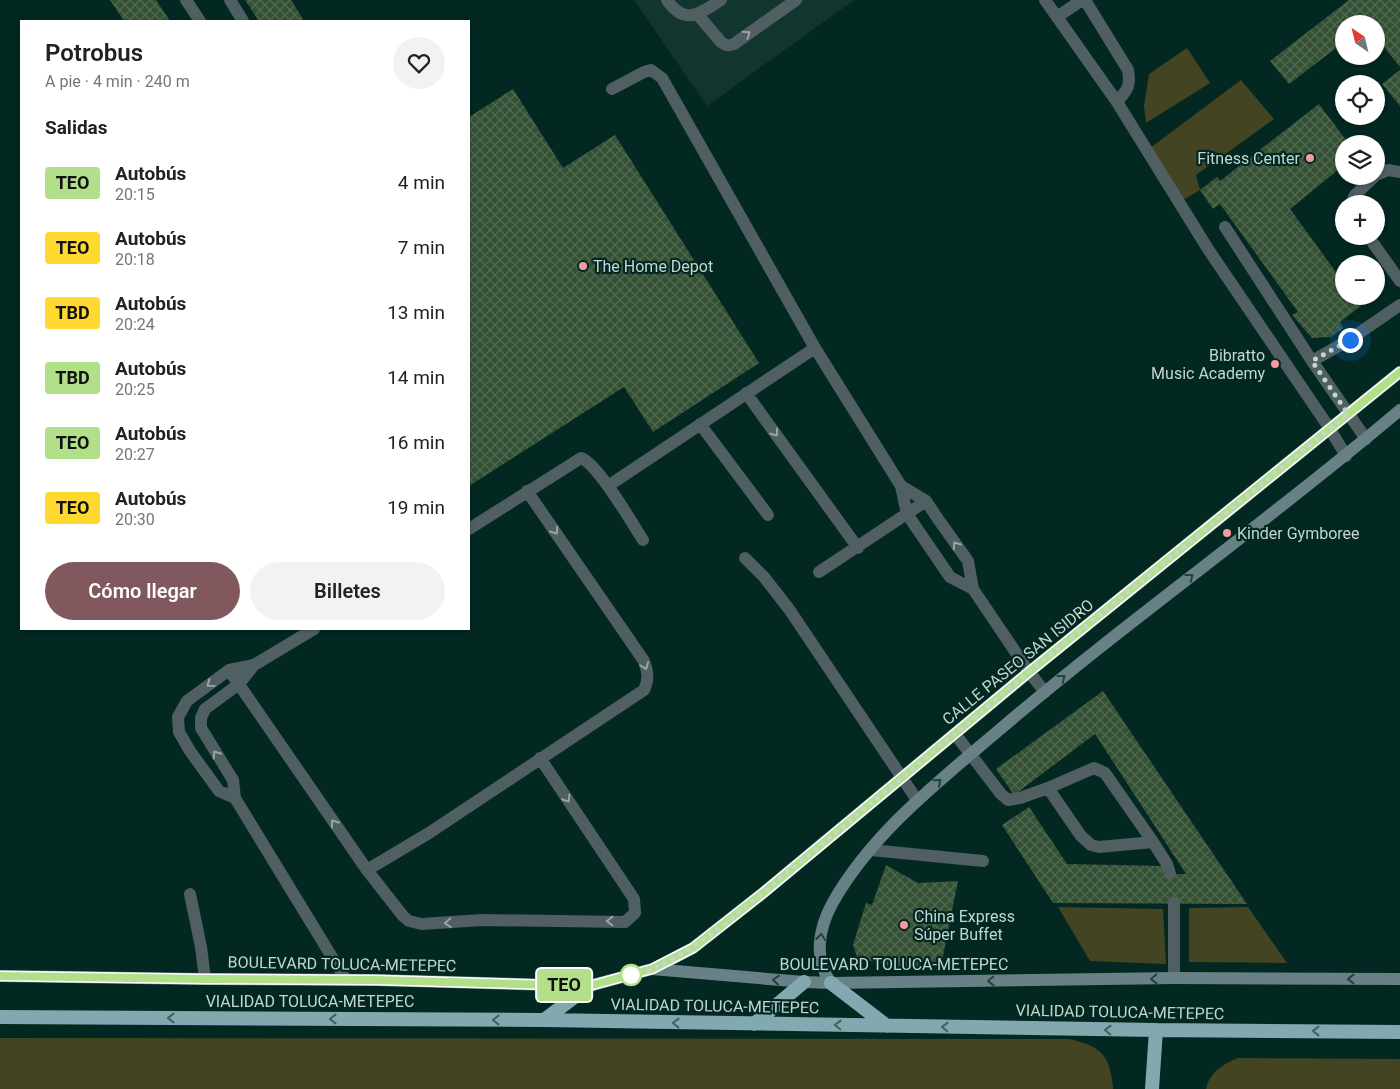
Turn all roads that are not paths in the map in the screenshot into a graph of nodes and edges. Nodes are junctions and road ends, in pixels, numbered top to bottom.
1 (186, 0) edge
2 (230, 0) edge
3 (667, 0) edge
4 (720, 0) edge
5 (796, 0) edge
6 (1045, 0) edge
7 (1084, 0) edge
8 (698, 14) junction
9 (1056, 17) junction
10 (199, 20) edge
11 (242, 20) edge
12 (612, 89) dead end
13 (1117, 102) junction
14 (1385, 172) edge
15 (1400, 172) edge
16 (1367, 185) edge
17 (1356, 195) edge
18 (1225, 227) dead end
19 (1374, 245) edge
20 (1400, 281) edge
21 (1400, 305) edge
22 (815, 348) junction
23 (1312, 361) junction
24 (1400, 372) edge
25 (746, 393) junction
26 (1400, 410) edge
27 (1348, 414) junction
28 (700, 424) junction
29 (1330, 429) junction
30 (1366, 439) junction
31 (1346, 456) junction
32 (608, 486) junction
33 (900, 486) junction
34 (527, 491) junction
35 (926, 501) junction
36 (907, 514) junction
37 (768, 515) dead end
38 (470, 527) edge
39 (643, 540) dead end
40 (858, 548) junction
41 (745, 558) dead end
42 (819, 572) dead end
43 (973, 589) junction
44 (312, 630) edge
45 (254, 665) junction
46 (229, 670) junction
47 (1029, 672) junction
48 (239, 684) junction
49 (1045, 692) junction
50 (956, 734) junction
51 (971, 754) junction
52 (540, 758) junction
53 (901, 778) junction
54 (1048, 788) junction
55 (235, 798) junction
56 (917, 800) junction
57 (1153, 842) junction
58 (872, 850) junction
59 (983, 861) dead end
60 (366, 870) junction
61 (1170, 874) dead end
62 (190, 894) dead end
63 (1174, 904) dead end
64 (652, 969) junction
65 (0, 976) edge
66 (1174, 978) junction
67 (205, 979) junction
68 (1400, 979) edge
69 (346, 980) junction
70 (804, 982) junction
71 (831, 983) junction
72 (589, 986) junction
73 (0, 1017) edge
74 (544, 1020) junction
75 (754, 1024) junction
76 (887, 1026) junction
77 (1156, 1030) junction
78 (1400, 1032) edge
79 (1152, 1089) edge

1 - 10 lane
2 - 11 lane
3 - 8 lane
4 - 8 lane
8 -> 5 lane
6 - 9 lane
7 - 9 lane
7 - 13 lane
9 - 13 lane
12 - 22 lane
13 - 29 lane
14 - 15 lane
16 - 17 lane
18 - 23 lane
19 - 20 lane
21 - 23 lane
22 - 25 lane
22 - 33 lane
23 - 27 lane
24 - 27 main road, CALLE PASEO SAN ISIDRO
25 - 28 lane
25 -> 40 lane
26 - 30 main road
27 - 29 main road, CALLE PASEO SAN ISIDRO
27 - 30 lane
28 - 32 lane
28 - 37 lane
29 - 31 lane
29 - 47 main road, CALLE PASEO SAN ISIDRO
30 - 31 main road
49 -> 31 main road
32 - 34 lane
32 - 39 lane
33 - 35 lane
33 - 36 lane
34 - 38 lane
34 -> 52 lane
35 - 36 lane
43 -> 35 lane
36 - 40 lane
36 - 43 lane
40 - 42 lane
41 - 53 lane
43 - 47 lane
44 - 45 lane
45 - 46 lane
45 - 48 lane
46 - 48 lane
46 -> 55 lane
47 - 49 lane
47 - 50 main road, CALLE PASEO SAN ISIDRO
55 -> 48 lane
60 -> 48 lane
49 - 51 main road
50 - 51 lane
50 - 53 main road, CALLE PASEO SAN ISIDRO
51 - 54 lane
56 -> 51 main road
52 - 60 lane
52 -> 60 lane
53 - 56 lane
53 - 64 main road, CALLE PASEO SAN ISIDRO
54 - 57 lane
54 - 57 lane
55 - 69 lane
56 - 58 main road
57 - 61 lane
58 - 59 lane
71 -> 58 main road
62 - 67 lane
63 - 66 lane
70 -> 64 main road, BOULEVARD TOLUCA-METEPEC
64 - 72 main road, BOULEVARD TOLUCA-METEPEC
65 - 67 main road, BOULEVARD TOLUCA-METEPEC
68 -> 66 main road, BOULEVARD TOLUCA-METEPEC
66 -> 71 main road, BOULEVARD TOLUCA-METEPEC
67 - 69 main road, BOULEVARD TOLUCA-METEPEC
69 - 72 main road, BOULEVARD TOLUCA-METEPEC
70 - 71 main road, BOULEVARD TOLUCA-METEPEC
70 - 75 highway
71 - 76 highway
72 - 74 highway
74 -> 73 highway, VIALIDAD TOLUCA-METEPEC
75 -> 74 highway, VIALIDAD TOLUCA-METEPEC
76 -> 75 highway, VIALIDAD TOLUCA-METEPEC
77 -> 76 highway, VIALIDAD TOLUCA-METEPEC
78 -> 77 highway, VIALIDAD TOLUCA-METEPEC
77 - 79 highway

